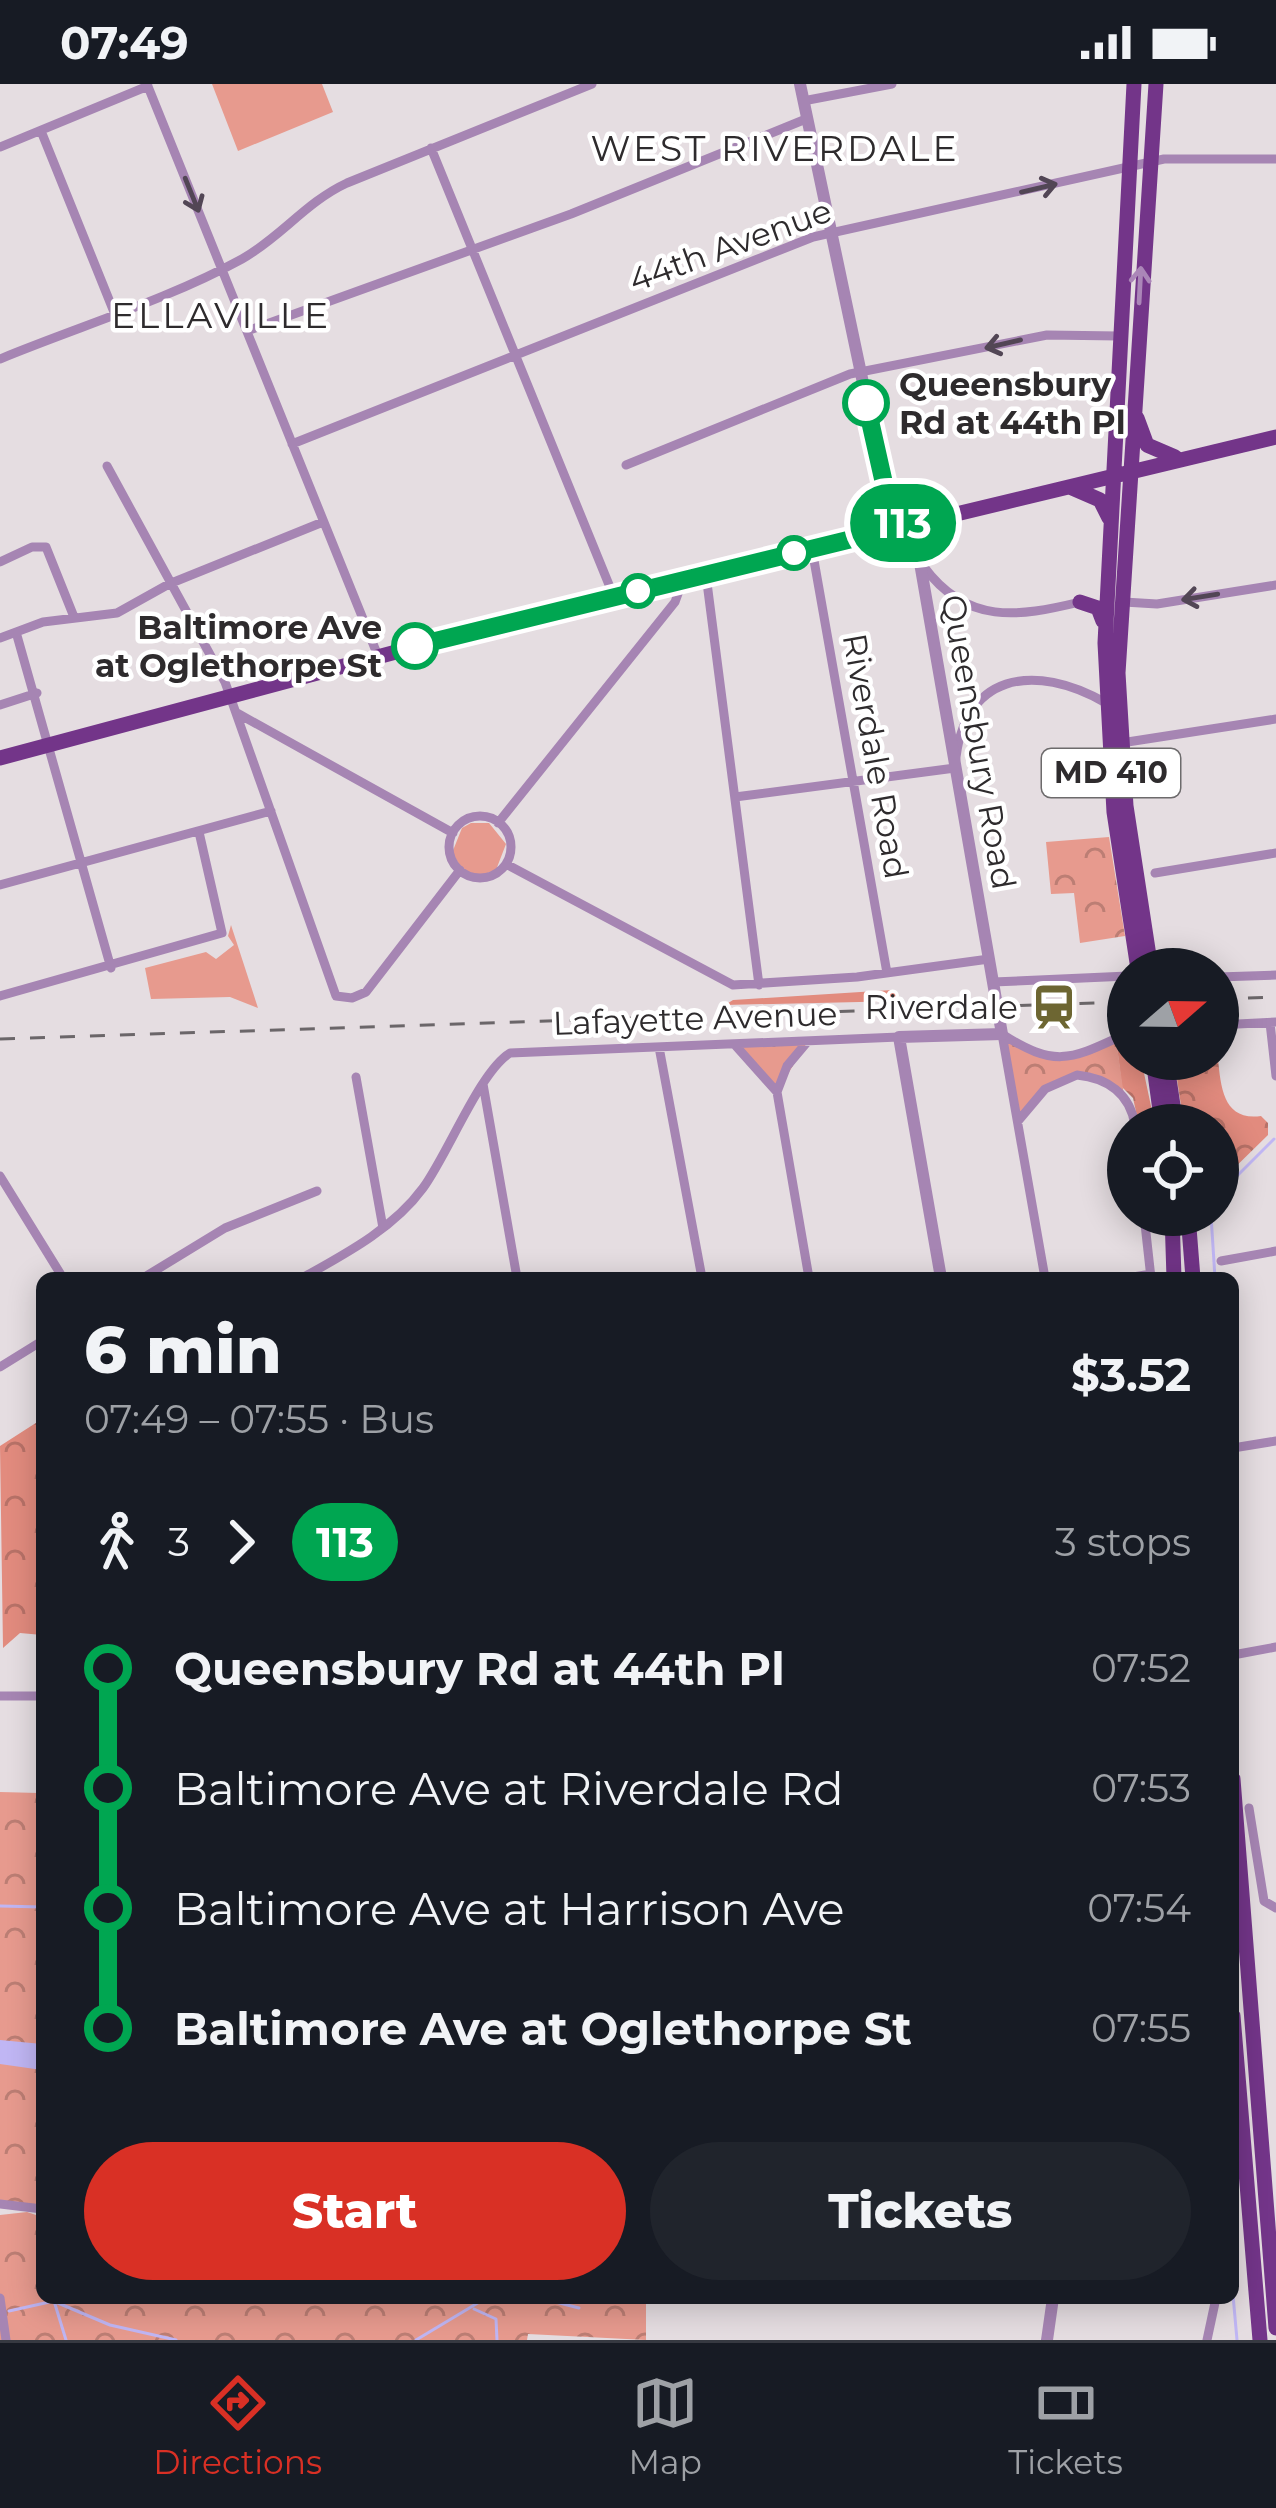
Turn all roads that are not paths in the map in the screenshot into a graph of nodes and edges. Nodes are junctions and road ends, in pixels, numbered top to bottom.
1 (592, 84) edge
2 (800, 84) edge
3 (892, 84) edge
4 (1134, 84) edge
5 (1156, 84) edge
6 (148, 85) edge
7 (803, 101) junction
8 (806, 118) junction
9 (41, 130) junction
10 (0, 147) edge
11 (431, 148) junction
12 (1276, 159) edge
13 (1147, 162) junction
14 (1126, 167) junction
15 (830, 234) junction
16 (473, 250) junction
17 (221, 270) junction
18 (114, 312) junction
19 (247, 332) junction
20 (1119, 337) junction
21 (515, 354) junction
22 (0, 358) edge
23 (859, 374) junction
24 (1134, 402) junction
25 (1276, 436) edge
26 (292, 444) junction
27 (1184, 459) junction
28 (626, 465) dead end
29 (106, 466) dead end
30 (1122, 474) junction
31 (1068, 487) junction
32 (323, 522) junction
33 (905, 526) junction
34 (1111, 527) junction
35 (812, 549) junction
36 (0, 562) edge
37 (920, 563) junction
38 (706, 574) junction
39 (1108, 579) junction
40 (683, 580) junction
41 (169, 584) junction
42 (1276, 585) edge
43 (614, 597) junction
44 (1080, 602) junction
45 (1124, 602) junction
46 (74, 617) junction
47 (1105, 627) junction
48 (16, 632) junction
49 (0, 638) edge
50 (378, 656) junction
51 (37, 693) junction
52 (231, 696) junction
53 (1106, 703) junction
54 (0, 705) edge
55 (237, 713) junction
56 (1276, 719) edge
57 (1120, 743) junction
58 (52, 744) junction
59 (0, 758) edge
60 (955, 768) junction
61 (854, 781) junction
62 (734, 797) junction
63 (271, 811) junction
64 (498, 823) junction
65 (199, 832) junction
66 (453, 833) junction
67 (1276, 853) edge
68 (83, 863) junction
69 (506, 864) junction
70 (460, 870) junction
71 (1155, 873) dead end
72 (0, 884) edge
73 (1136, 918) junction
74 (1137, 948) edge
75 (1144, 948) edge
76 (989, 958) junction
77 (111, 968) junction
78 (887, 973) junction
79 (1276, 975) edge
80 (1239, 976) edge
81 (1107, 977) edge
82 (993, 982) junction
83 (759, 985) junction
84 (0, 997) edge
85 (1273, 1023) edge
86 (1239, 1024) edge
87 (1003, 1034) junction
88 (899, 1037) junction
89 (808, 1041) junction
90 (1107, 1043) edge
91 (735, 1045) junction
92 (659, 1047) junction
93 (1075, 1057) junction
94 (1077, 1075) junction
95 (1276, 1076) edge
96 (356, 1077) dead end
97 (482, 1084) junction
98 (777, 1092) junction
99 (1127, 1104) edge
100 (1018, 1122) junction
101 (0, 1176) edge
102 (317, 1191) dead end
103 (382, 1228) junction
104 (1146, 1236) edge
105 (1173, 1236) edge
106 (1190, 1236) edge
107 (1276, 1251) edge
108 (1221, 1261) dead end
109 (59, 1272) edge
110 (153, 1272) edge
111 (312, 1272) edge
112 (516, 1272) edge
113 (700, 1272) edge
114 (808, 1272) edge
115 (940, 1272) edge
116 (1044, 1272) edge
117 (1151, 1272) edge
118 (1174, 1272) edge
119 (1193, 1272) edge
120 (36, 1345) edge
121 (0, 1367) edge
122 (1276, 1441) edge
123 (1239, 1447) edge
124 (1276, 1647) edge
125 (1239, 1654) edge
126 (0, 1696) edge
127 (36, 1696) edge
128 (1249, 1808) dead end
129 (1239, 1891) edge
130 (1271, 1907) edge
131 (1239, 2053) edge
132 (1252, 2134) junction
133 (0, 2204) edge
134 (1258, 2206) junction
135 (36, 2208) edge
136 (1, 2301) edge
137 (1052, 2304) edge
138 (1215, 2304) edge
139 (1276, 2328) edge
140 (6, 2340) edge
141 (1047, 2340) edge
142 (1207, 2340) edge
143 (1260, 2340) edge

1 - 11 street
2 - 7 street, Queensbury Road
3 - 7 street
4 - 14 main road, MD 410
5 - 13 main road, MD 410
6 - 9 street
6 -> 17 street
7 - 8 street, Queensbury Road
8 - 15 street, Queensbury Road
8 - 16 street
9 - 10 street
9 - 18 street
11 - 16 street
11 - 17 street
12 - 13 street, 44th Avenue
13 - 14 street, 44th Avenue
24 -> 13 main road, MD 410
15 -> 14 street, 44th Avenue
14 - 20 main road, MD 410
15 - 21 street, 44th Avenue
15 - 23 street, Queensbury Road
16 - 19 street
16 - 21 street
17 - 18 street
17 - 19 street
18 - 22 street
19 - 26 street
20 -> 23 street
20 - 30 main road, MD 410
21 - 26 street, 44th Avenue
21 - 43 street
23 - 28 street
23 - 33 street, Queensbury Road
24 - 27 main road
24 - 30 main road, MD 410
25 - 27 main road
26 - 32 street
27 - 30 main road
29 - 41 street
30 - 31 main road
30 - 34 main road, MD 410
30 - 45 main road, MD 410
31 - 33 main road
31 - 34 main road
32 - 41 street
32 - 50 street
33 - 35 main road
33 - 37 street, Queensbury Road
34 - 39 main road, MD 410
35 - 38 main road
35 - 61 street, Riverdale Road
36 - 46 street
37 - 44 street
37 - 60 street, Queensbury Road
38 - 40 main road
38 - 62 street
39 - 44 main road
39 - 47 main road, MD 410
40 - 43 main road
40 - 64 street
41 - 46 street
41 - 52 street
42 -> 45 street
43 - 50 main road
44 - 47 main road
45 - 57 main road, MD 410
46 - 48 street
47 - 53 main road, MD 410
48 - 49 street
48 - 51 street
50 - 52 main road
51 - 54 street
51 - 58 street
52 - 55 street
52 - 58 main road
53 - 60 street
53 - 73 main road, MD 410
55 - 63 street
55 - 66 street
56 - 57 street
57 - 73 main road, MD 410
58 - 59 main road
58 - 68 street
60 - 61 street
60 - 76 street, Queensbury Road
61 - 62 street
61 - 78 street, Riverdale Road
62 - 83 street
63 - 65 street
63 - 70 street
64 - 66 street
64 - 69 street
65 - 68 street
65 - 77 street
66 - 70 street
67 - 71 street
68 - 72 street
68 - 77 street
69 - 70 street
69 - 83 street
73 - 74 main road, MD 410
73 - 75 main road, MD 410
76 - 78 street
76 - 82 street, Queensbury Road
77 - 84 street
78 - 83 street
79 - 80 street
81 - 82 street
82 - 87 street, Queensbury Road
85 - 86 street
85 - 95 street
87 - 88 street, Lafayette Avenue
87 - 93 street, Lafayette Avenue
87 - 100 street, Queensbury Road
88 - 89 street, Lafayette Avenue
88 - 115 street
89 - 91 street, Lafayette Avenue
89 - 98 street
90 - 93 street
91 - 92 street, Lafayette Avenue
91 - 98 street
92 - 97 street, Lafayette Avenue
92 - 113 street
93 - 94 street
94 - 99 street
94 - 100 street
96 - 103 street
97 - 103 street
97 - 112 street
98 - 114 street
100 - 116 street, Queensbury Road
101 - 109 street
102 - 110 street
103 - 111 street
104 - 117 street
105 - 118 main road
106 - 119 main road
107 - 108 street
120 - 121 street
122 - 123 street
124 - 125 street
126 - 127 street
128 - 130 street
129 - 132 main road
131 - 132 main road
132 - 134 main road
133 - 135 street
134 - 139 main road
134 - 143 main road
136 - 140 street
137 - 141 street
138 - 142 street

